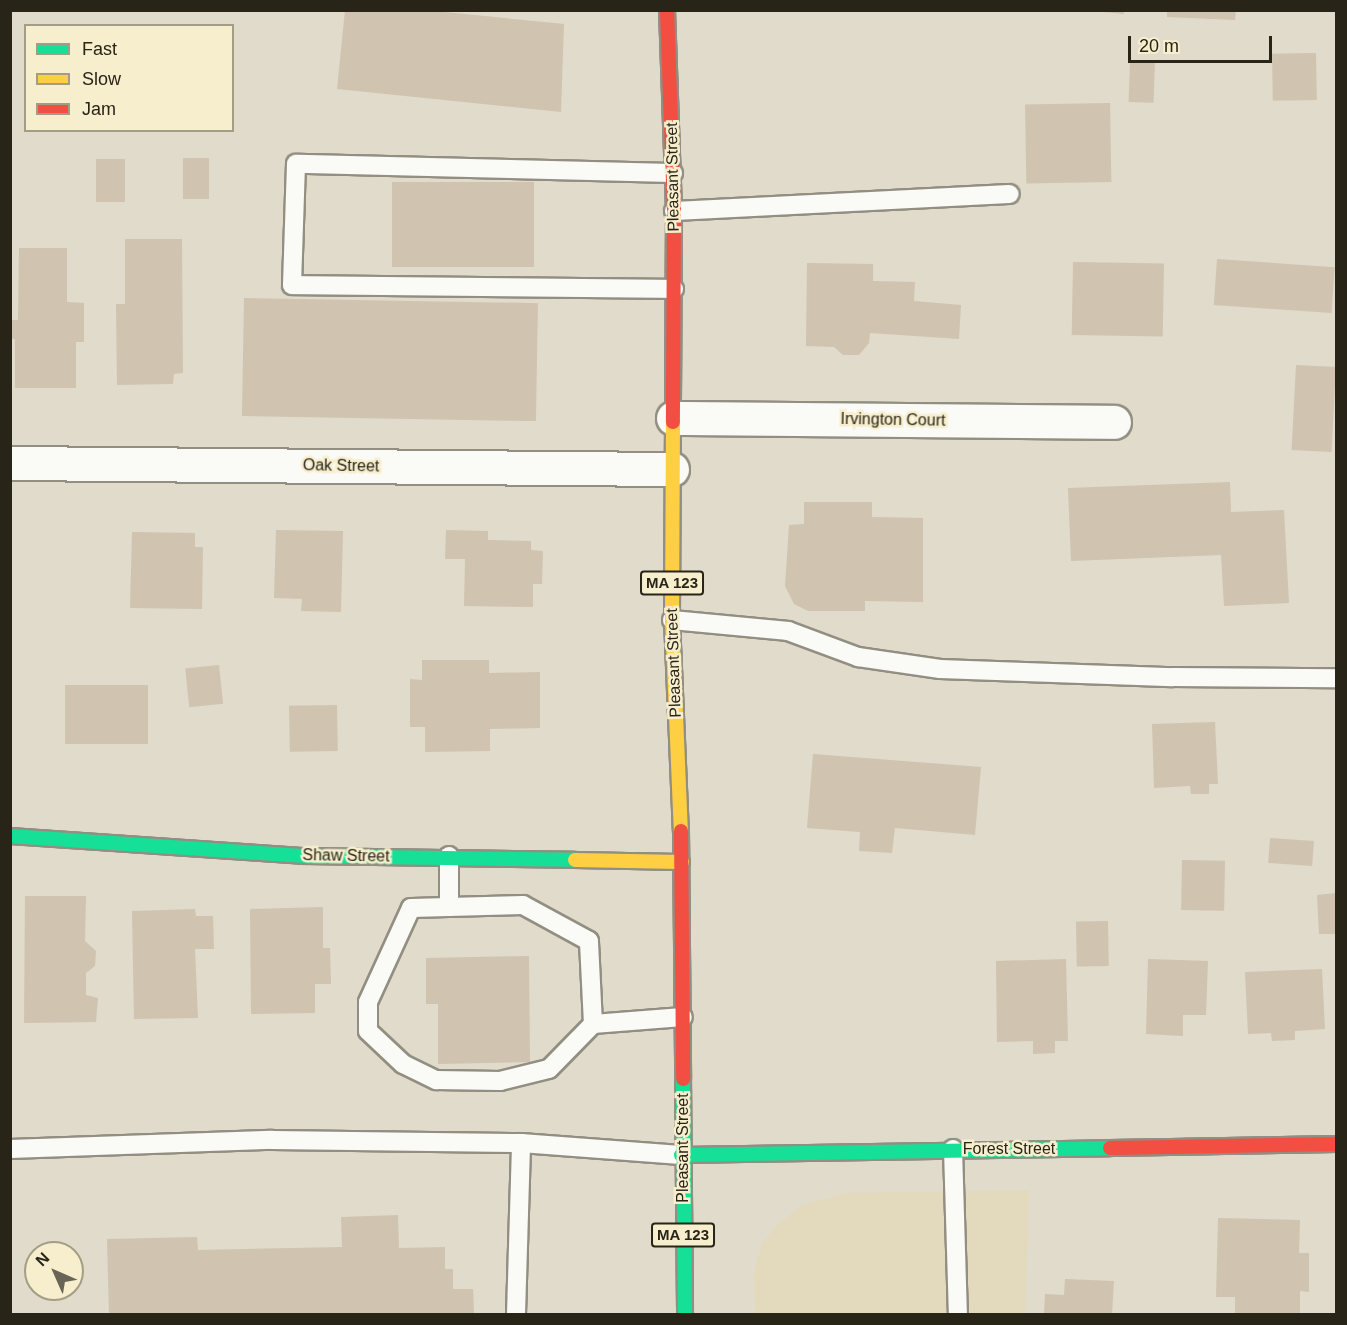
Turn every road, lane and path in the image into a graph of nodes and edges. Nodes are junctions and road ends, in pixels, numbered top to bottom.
1 (667, 10) edge
2 (673, 173) junction
3 (1010, 194) dead end
4 (674, 211) junction
5 (674, 289) junction
6 (673, 418) junction
7 (1114, 422) dead end
8 (10, 463) edge
9 (672, 469) junction
10 (672, 620) junction
11 (1336, 678) edge
12 (10, 836) edge
13 (449, 856) junction
14 (681, 862) junction
15 (449, 907) junction
16 (683, 1017) junction
17 (593, 1024) junction
18 (521, 1143) junction
19 (1336, 1144) edge
20 (10, 1149) edge
21 (953, 1149) junction
22 (681, 1155) junction
23 (516, 1314) edge
24 (685, 1314) edge
25 (958, 1314) edge

1 - 2 main road, Pleasant Street / MA 123
2 - 4 main road, Pleasant Street / MA 123
2 - 5 lane
3 - 4 lane
4 - 5 main road, Pleasant Street / MA 123
5 - 6 main road, Pleasant Street / MA 123
6 - 7 street, Irvington Court
6 - 9 main road, Pleasant Street / MA 123
8 - 9 street, Oak Street
9 - 10 main road, Pleasant Street / MA 123
10 - 11 lane
10 - 14 main road, Pleasant Street / MA 123
12 - 13 main road, Shaw Street
13 - 14 main road, Shaw Street
13 - 15 lane
14 - 16 main road, Pleasant Street / MA 123
15 - 17 lane
15 - 17 lane
16 - 17 lane
16 - 22 main road, Pleasant Street / MA 123
18 - 20 lane
18 - 22 lane
18 - 23 lane
19 - 21 main road, Forest Street
21 - 22 main road, Forest Street
21 - 25 lane
22 - 24 main road, Pleasant Street / MA 123

